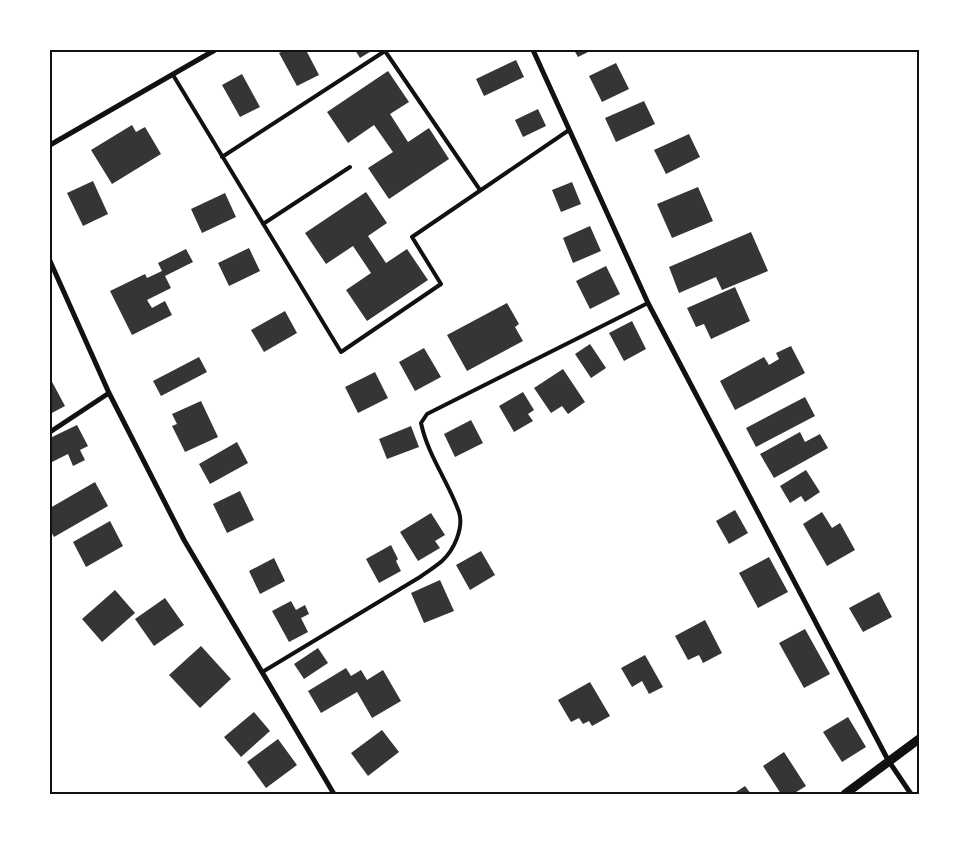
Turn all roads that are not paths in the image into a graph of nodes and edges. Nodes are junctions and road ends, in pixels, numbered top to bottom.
1 (215, 50) edge
2 (532, 50) edge
3 (173, 75) junction
4 (569, 130) junction
5 (50, 145) edge
6 (222, 157) junction
7 (350, 166) dead end
8 (480, 190) junction
9 (263, 224) junction
10 (50, 262) edge
11 (648, 303) junction
12 (109, 393) junction
13 (50, 432) edge
14 (264, 672) junction
15 (919, 739) edge
16 (888, 760) junction
17 (334, 794) edge
18 (845, 794) edge
19 (911, 794) edge

1 - 3 street
2 - 4 street
3 - 5 street
3 - 6 lane
4 - 8 lane
4 - 11 street
6 - 8 lane
6 - 9 lane
7 - 9 lane
8 - 9 lane
10 - 12 street
11 - 14 lane
11 - 16 street
12 - 13 street
12 - 14 street
14 - 17 street
15 - 16 street
16 - 18 street
16 - 19 street

